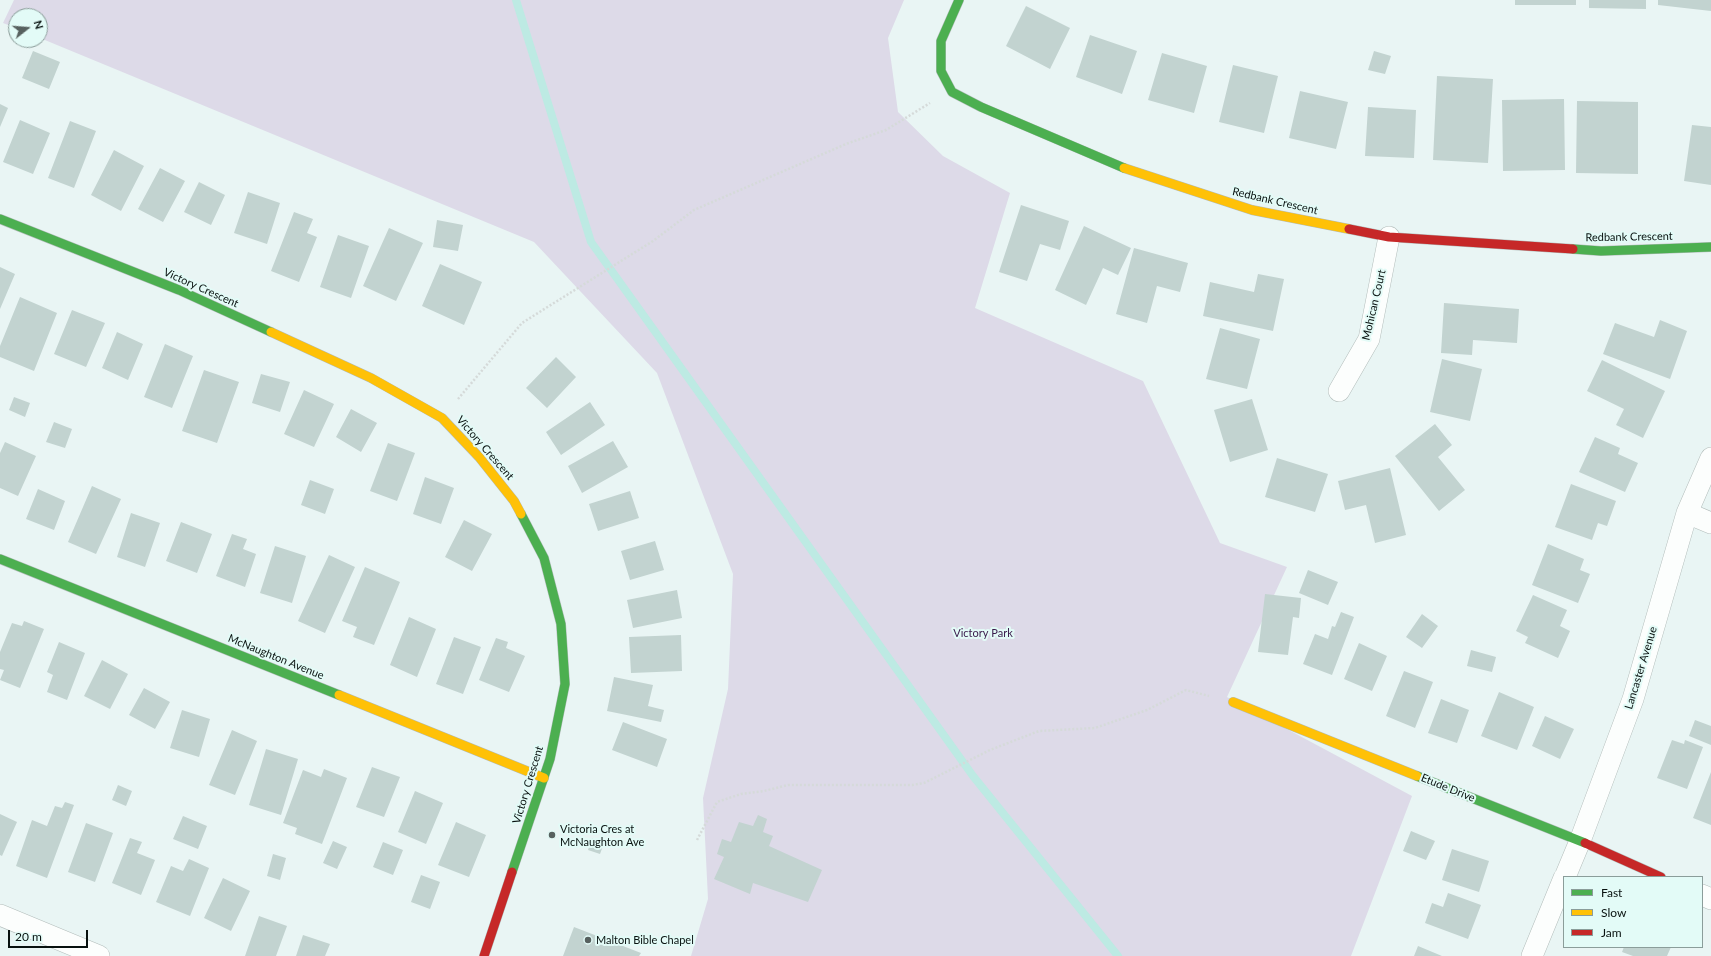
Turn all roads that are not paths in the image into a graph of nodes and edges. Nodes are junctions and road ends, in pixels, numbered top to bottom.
1 (959, 0) edge
2 (0, 220) edge
3 (1389, 237) junction
4 (1711, 247) edge
5 (1339, 391) dead end
6 (1711, 458) edge
7 (1687, 513) junction
8 (1711, 523) edge
9 (0, 559) edge
10 (1233, 702) road end
11 (544, 778) junction
12 (1580, 841) junction
13 (1565, 876) edge
14 (1659, 876) edge
15 (1563, 880) edge
16 (0, 916) edge
17 (99, 956) edge
18 (484, 956) edge
19 (1532, 956) edge

1 - 3 street, Redbank Crescent
2 - 11 street, Victory Crescent
3 - 4 street, Redbank Crescent
3 - 5 street, Mohican Court
6 - 7 street, Lancaster Avenue
7 - 8 street
7 - 12 street, Lancaster Avenue
9 - 11 street, McNaughton Avenue
10 - 12 street, Etude Drive
11 - 18 street, Victory Crescent
12 - 13 street, Lancaster Avenue
12 - 14 street, Etude Drive
15 - 19 street, Lancaster Avenue
16 - 17 street

